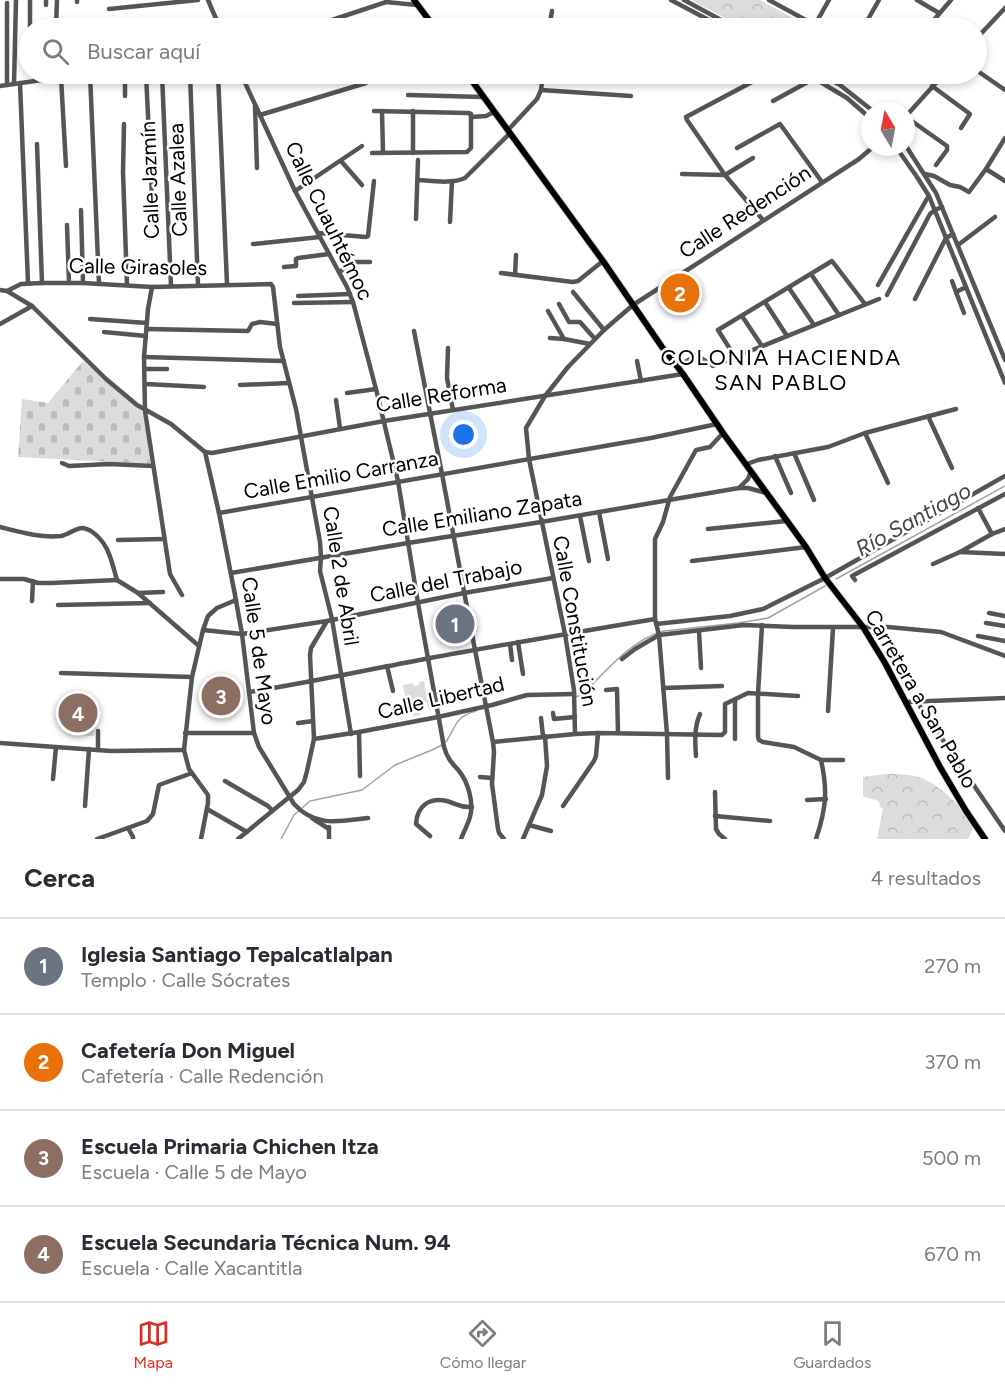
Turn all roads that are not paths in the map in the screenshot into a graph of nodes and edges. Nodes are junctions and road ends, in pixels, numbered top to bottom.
1 (16, 0) edge
2 (30, 0) edge
3 (57, 0) edge
4 (198, 0) edge
5 (208, 0) edge
6 (671, 0) edge
7 (684, 0) edge
8 (770, 0) edge
9 (829, 0) edge
10 (879, 0) edge
11 (917, 0) edge
12 (951, 0) edge
13 (387, 1) edge
14 (416, 2) edge
15 (7, 3) dead end
16 (1005, 8) edge
17 (109, 9) dead end
18 (552, 11) dead end
19 (939, 13) junction
20 (30, 18) edge
21 (56, 18) edge
22 (216, 18) edge
23 (337, 18) edge
24 (428, 18) edge
25 (551, 18) edge
26 (705, 18) edge
27 (717, 18) edge
28 (799, 18) edge
29 (819, 18) edge
30 (869, 18) edge
31 (935, 18) edge
32 (987, 27) edge
33 (987, 78) edge
34 (17, 84) junction
35 (58, 84) edge
36 (90, 84) edge
37 (125, 84) edge
38 (146, 84) edge
39 (162, 84) edge
40 (189, 84) edge
41 (218, 84) edge
42 (246, 84) edge
43 (363, 84) edge
44 (474, 84) edge
45 (542, 84) edge
46 (748, 84) edge
47 (804, 84) edge
48 (825, 84) edge
49 (838, 84) edge
50 (7, 85) junction
51 (0, 86) edge
52 (932, 86) joint
53 (541, 90) junction
54 (1005, 90) edge
55 (408, 95) dead end
56 (125, 96) dead end
57 (632, 96) dead end
58 (483, 97) junction
59 (774, 101) dead end
60 (862, 102) edge
61 (255, 104) junction
62 (915, 106) edge
63 (861, 110) edge
64 (374, 111) dead end
65 (382, 111) junction
66 (413, 111) junction
67 (494, 112) junction
68 (260, 115) junction
69 (471, 117) junction
70 (124, 124) dead end
71 (915, 124) edge
72 (961, 128) dead end
73 (509, 132) junction
74 (1005, 138) edge
75 (37, 144) dead end
76 (362, 146) dead end
77 (737, 148) dead end
78 (372, 153) dead end
79 (383, 153) junction
80 (412, 153) junction
81 (862, 156) edge
82 (902, 156) edge
83 (912, 156) edge
84 (753, 158) dead end
85 (418, 160) dead end
86 (341, 161) junction
87 (936, 165) dead end
88 (66, 166) dead end
89 (256, 168) dead end
90 (986, 169) junction
91 (682, 174) dead end
92 (924, 174) junction
93 (725, 175) junction
94 (917, 177) junction
95 (418, 180) junction
96 (374, 181) dead end
97 (452, 181) junction
98 (1005, 181) edge
99 (822, 182) junction
100 (362, 185) dead end
101 (295, 191) junction
102 (936, 192) junction
103 (929, 196) junction
104 (152, 197) dead end
105 (942, 207) junction
106 (81, 210) dead end
107 (935, 210) junction
108 (995, 217) dead end
109 (416, 219) dead end
110 (763, 220) junction
111 (450, 222) dead end
112 (68, 225) dead end
113 (953, 234) junction
114 (319, 235) junction
115 (946, 238) junction
116 (253, 244) dead end
117 (957, 245) junction
118 (329, 255) junction
119 (516, 255) dead end
120 (603, 261) junction
121 (370, 262) dead end
122 (284, 267) dead end
123 (339, 272) junction
124 (501, 273) dead end
125 (811, 274) junction
126 (515, 275) junction
127 (952, 281) dead end
128 (28, 283) junction
129 (42, 283) junction
130 (69, 283) junction
131 (83, 283) junction
132 (99, 284) junction
133 (227, 284) junction
134 (271, 284) joint
135 (128, 285) junction
136 (198, 285) junction
137 (878, 285) dead end
138 (152, 286) junction
139 (171, 286) junction
140 (789, 288) junction
141 (975, 289) junction
142 (0, 290) edge
143 (967, 290) junction
144 (7, 291) junction
145 (573, 291) dead end
146 (956, 292) junction
147 (350, 294) junction
148 (887, 295) dead end
149 (298, 296) dead end
150 (879, 299) dead end
151 (915, 299) dead end
152 (353, 302) junction
153 (765, 302) junction
154 (294, 303) dead end
155 (559, 304) dead end
156 (865, 304) junction
157 (633, 305) junction
158 (32, 306) junction
159 (548, 311) dead end
160 (964, 313) dead end
161 (839, 315) junction
162 (742, 316) junction
163 (90, 319) dead end
164 (147, 323) junction
165 (0, 324) edge
166 (277, 324) junction
167 (814, 325) junction
168 (147, 329) junction
169 (604, 330) junction
170 (414, 331) dead end
171 (104, 332) dead end
172 (146, 336) junction
173 (787, 336) junction
174 (550, 338) dead end
175 (564, 339) junction
176 (595, 339) junction
177 (590, 344) junction
178 (762, 346) junction
179 (448, 348) dead end
180 (144, 357) junction
181 (735, 357) junction
182 (1005, 360) edge
183 (284, 361) junction
184 (637, 362) dead end
185 (677, 367) junction
186 (145, 369) junction
187 (167, 369) dead end
188 (683, 374) junction
189 (641, 381) junction
190 (1005, 382) edge
191 (289, 383) junction
192 (145, 384) junction
193 (240, 385) dead end
194 (204, 387) dead end
195 (376, 389) junction
196 (347, 393) dead end
197 (545, 396) junction
198 (336, 400) dead end
199 (956, 409) dead end
200 (453, 410) junction
201 (145, 411) junction
202 (431, 414) junction
203 (928, 416) junction
204 (384, 421) junction
205 (717, 424) junction
206 (340, 428) junction
207 (723, 433) junction
208 (865, 433) junction
209 (301, 435) junction
210 (205, 452) junction
211 (794, 453) junction
212 (775, 456) junction
213 (529, 459) junction
214 (62, 463) dead end
215 (747, 464) junction
216 (153, 466) junction
217 (952, 468) dead end
218 (752, 471) junction
219 (442, 474) junction
220 (1005, 476) edge
221 (398, 481) junction
222 (888, 483) dead end
223 (739, 488) junction
224 (766, 493) junction
225 (791, 493) dead end
226 (1005, 494) edge
227 (311, 497) junction
228 (814, 500) dead end
229 (670, 501) junction
230 (978, 508) junction
231 (599, 512) junction
232 (219, 513) junction
233 (580, 516) junction
234 (786, 520) junction
235 (541, 522) junction
236 (0, 527) edge
237 (708, 529) dead end
238 (1005, 529) edge
239 (992, 534) junction
240 (453, 535) junction
241 (164, 539) junction
242 (118, 540) dead end
243 (408, 543) junction
244 (806, 547) junction
245 (960, 552) junction
246 (1005, 554) edge
247 (321, 557) junction
248 (608, 560) dead end
249 (589, 561) dead end
250 (692, 561) dead end
251 (933, 564) dead end
252 (231, 573) junction
253 (553, 578) junction
254 (825, 578) junction
255 (0, 579) edge
256 (117, 580) junction
257 (855, 580) dead end
258 (33, 581) junction
259 (163, 592) dead end
260 (138, 593) junction
261 (464, 593) junction
262 (182, 595) dead end
263 (236, 600) junction
264 (32, 601) dead end
265 (150, 603) junction
266 (417, 603) junction
267 (58, 605) dead end
268 (989, 613) dead end
269 (1005, 616) edge
270 (329, 620) junction
271 (986, 624) dead end
272 (762, 625) junction
273 (1005, 626) edge
274 (863, 627) junction
275 (657, 628) junction
276 (833, 628) junction
277 (203, 630) junction
278 (699, 631) junction
279 (242, 634) junction
280 (565, 634) junction
281 (978, 636) dead end
282 (1005, 641) edge
283 (518, 642) junction
284 (510, 644) junction
285 (199, 646) junction
286 (475, 650) junction
287 (1005, 656) edge
288 (427, 658) junction
289 (622, 659) dead end
290 (512, 660) dead end
291 (387, 666) junction
292 (701, 668) dead end
293 (60, 673) dead end
294 (523, 674) dead end
295 (341, 676) junction
296 (192, 677) junction
297 (312, 682) junction
298 (722, 686) dead end
299 (663, 688) junction
300 (606, 690) dead end
301 (393, 691) dead end
302 (249, 692) junction
303 (574, 694) junction
304 (758, 694) junction
305 (798, 696) dead end
306 (1005, 698) edge
307 (735, 700) junction
308 (906, 702) junction
309 (917, 702) junction
310 (486, 706) junction
311 (828, 711) dead end
312 (554, 713) dead end
313 (700, 714) dead end
314 (438, 717) junction
315 (575, 717) junction
316 (541, 718) dead end
317 (313, 721) junction
318 (298, 723) dead end
319 (98, 731) dead end
320 (359, 732) junction
321 (185, 733) junction
322 (254, 733) junction
323 (598, 733) junction
324 (618, 733) junction
325 (351, 734) junction
326 (575, 734) junction
327 (667, 734) junction
328 (695, 735) junction
329 (544, 736) junction
330 (314, 739) junction
331 (735, 739) dead end
332 (493, 742) junction
333 (0, 743) edge
334 (56, 747) junction
335 (89, 749) junction
336 (98, 750) junction
337 (184, 750) junction
338 (696, 756) dead end
339 (821, 760) junction
340 (843, 760) dead end
341 (192, 773) junction
342 (360, 776) dead end
343 (480, 777) dead end
344 (492, 778) junction
345 (668, 778) dead end
346 (53, 779) dead end
347 (225, 781) dead end
348 (715, 792) dead end
349 (290, 797) junction
350 (826, 799) junction
351 (807, 800) dead end
352 (86, 806) dead end
353 (563, 806) dead end
354 (472, 807) junction
355 (495, 808) junction
356 (207, 809) junction
357 (487, 809) dead end
358 (272, 810) junction
359 (715, 816) junction
360 (310, 817) junction
361 (368, 818) dead end
362 (770, 821) dead end
363 (330, 822) junction
364 (529, 825) junction
365 (128, 828) junction
366 (329, 829) junction
367 (551, 831) dead end
368 (1005, 831) edge
369 (247, 832) junction
370 (430, 836) dead end
371 (97, 839) edge
372 (133, 839) edge
373 (201, 839) edge
374 (238, 839) edge
375 (329, 839) edge
376 (461, 839) edge
377 (504, 839) edge
378 (523, 839) edge
379 (725, 839) edge
380 (816, 839) edge
381 (985, 839) edge

1 - 34 street
2 - 20 street
3 - 21 street
4 - 17 street
5 - 22 street
6 - 26 street
7 - 27 street
8 - 28 street
9 - 29 street
10 - 30 street
11 - 19 street
12 - 19 street
13 - 14 street
13 - 23 street
14 - 24 main road
15 - 50 street
16 - 32 street
18 - 25 street
19 - 31 street
33 - 54 street
34 - 50 street
34 - 128 street
35 - 88 street
36 - 132 street
37 - 56 street
38 - 104 street
39 - 139 street, Calle Jazmín
40 - 136 street, Calle Azalea
41 - 133 street
42 - 61 street, Calle Cuauhtémoc
43 - 68 street
44 - 58 main road, Carretera a San Pablo
45 - 53 street
46 - 93 street
47 - 59 street
48 - 63 street
49 - 60 street
50 - 51 street
52 - 62 street
52 - 72 street
53 - 57 street
53 - 73 street
55 - 58 street
58 - 67 main road, Carretera a San Pablo
61 - 68 street, Calle Cuauhtémoc
61 - 89 street
64 - 65 street
65 - 66 street
65 - 79 street
66 - 69 street
66 - 80 street
67 - 69 street
67 - 73 main road, Carretera a San Pablo
68 - 101 street, Calle Cuauhtémoc
69 - 80 street
70 - 135 street
71 - 87 street
73 - 97 street
73 - 120 main road, Carretera a San Pablo
74 - 90 street
75 - 129 street
76 - 86 street
77 - 99 street
78 - 79 street
79 - 80 street
81 - 99 street, Calle Redención
82 - 94 street
83 - 92 street
84 - 93 street
85 - 95 street
86 - 100 street
86 - 101 street
90 - 92 street
90 - 98 street
91 - 93 street
92 - 94 street
92 - 102 street
93 - 110 street
94 - 103 street
95 - 97 street
95 - 109 street
96 - 114 street
97 - 111 street
99 - 110 street, Calle Redención
101 - 114 street, Calle Cuauhtémoc
102 - 103 street
102 - 105 street
103 - 107 street
103 - 137 street
105 - 107 street
105 - 113 street
106 - 131 street
107 - 115 street
107 - 148 street
108 - 117 street
110 - 157 street, Calle Redención
112 - 130 street
113 - 115 street
113 - 117 street
114 - 116 street
114 - 118 street, Calle Cuauhtémoc
115 - 143 street
115 - 151 street
117 - 141 street
118 - 122 street
118 - 123 street, Calle Cuauhtémoc
119 - 126 street
120 - 126 street
120 - 157 main road, Carretera a San Pablo
121 - 123 street
123 - 147 street, Calle Cuauhtémoc
124 - 126 street
125 - 140 street
125 - 156 street
125 - 161 street
127 - 146 street
128 - 129 street, Calle Girasoles
128 - 144 street, Calle Girasoles
129 - 130 street, Calle Girasoles
130 - 131 street, Calle Girasoles
131 - 132 street, Calle Girasoles
132 - 135 street, Calle Girasoles
133 - 134 street, Calle Girasoles
133 - 136 street, Calle Girasoles
134 - 166 street, Calle 2 de Abril
135 - 138 street, Calle Girasoles
136 - 139 street, Calle Girasoles
138 - 139 street, Calle Girasoles
138 - 164 street
140 - 153 street
140 - 167 street
141 - 143 street
141 - 182 street
142 - 144 street
143 - 146 street
143 - 190 street
144 - 158 street
145 - 169 street
146 - 160 street
147 - 149 street
147 - 152 street, Calle Cuauhtémoc
150 - 156 street
152 - 154 street
152 - 195 street, Calle Cuauhtémoc
153 - 162 street
153 - 173 street
155 - 176 street
156 - 161 street
157 - 169 street, Calle Constitución
157 - 185 main road, Carretera a San Pablo
158 - 165 street
158 - 201 street
159 - 175 street
161 - 167 street
162 - 178 street
162 - 181 street
163 - 164 street
164 - 168 street
166 - 168 street
166 - 183 street, Calle 2 de Abril
167 - 173 street
168 - 172 street
169 - 176 street, Calle Constitución
170 - 202 street
171 - 172 street
172 - 180 street
173 - 178 street
174 - 175 street
175 - 177 street
176 - 177 street, Calle Constitución
177 - 197 street, Calle Constitución
178 - 181 street
179 - 200 street
180 - 183 street
180 - 186 street
181 - 185 street
183 - 191 street, Calle 2 de Abril
184 - 189 street
185 - 188 main road, Carretera a San Pablo
186 - 187 street
186 - 192 street
188 - 189 street, Calle Reforma
188 - 205 main road, Carretera a San Pablo
189 - 197 street, Calle Reforma
191 - 193 street
191 - 209 street, Calle 2 de Abril
192 - 194 street
192 - 201 street
195 - 196 street
195 - 204 street, Calle Cuauhtémoc
197 - 200 street, Calle Reforma
197 - 213 street, Calle Constitución
198 - 206 street
199 - 203 street
200 - 202 street, Calle Reforma
201 - 210 street
201 - 216 street
202 - 204 street, Calle Reforma
202 - 219 street
203 - 208 street
203 - 217 street
204 - 206 street, Calle Reforma
204 - 221 street, Calle Cuauhtémoc
205 - 207 main road, Carretera a San Pablo
205 - 213 street, Calle Emilio Carranza
206 - 209 street, Calle Reforma
207 - 215 main road, Carretera a San Pablo
207 - 229 street
208 - 211 street
208 - 222 street
209 - 210 street, Calle Reforma
209 - 227 street, Calle 2 de Abril
210 - 232 street, Calle 5 de Mayo
211 - 212 street
211 - 228 street
212 - 215 street
212 - 225 street
213 - 219 street, Calle Emilio Carranza
213 - 235 street, Calle Constitución
214 - 216 street
215 - 218 main road, Carretera a San Pablo
216 - 241 street
218 - 223 street
218 - 224 main road, Carretera a San Pablo
219 - 221 street, Calle Emilio Carranza
219 - 240 street
220 - 254 street
221 - 227 street, Calle Emilio Carranza
221 - 243 street, Calle Cuauhtémoc
223 - 224 street, Calle Emiliano Zapata
223 - 229 street, Calle Emiliano Zapata
224 - 234 main road, Carretera a San Pablo
226 - 230 street
227 - 232 street, Calle Emilio Carranza
227 - 247 street, Calle 2 de Abril
229 - 231 street, Calle Emiliano Zapata
229 - 275 street
230 - 239 street
230 - 257 street
231 - 233 street, Calle Emiliano Zapata
231 - 248 street
232 - 252 street, Calle 5 de Mayo
233 - 235 street, Calle Emiliano Zapata
233 - 249 street
234 - 237 street
234 - 244 main road, Carretera a San Pablo
235 - 240 street, Calle Emiliano Zapata
235 - 253 street, Calle Constitución
236 - 256 street
238 - 239 street
239 - 245 street
240 - 243 street, Calle Emiliano Zapata
240 - 261 street
241 - 242 street
241 - 262 street
243 - 247 street, Calle Emiliano Zapata
243 - 266 street, Calle Cuauhtémoc
244 - 250 street
244 - 254 main road, Carretera a San Pablo
245 - 246 street
245 - 251 street
247 - 252 street, Calle Emiliano Zapata
247 - 270 street, Calle 2 de Abril
252 - 263 street, Calle 5 de Mayo
253 - 261 street, Calle del Trabajo
253 - 280 street, Calle Constitución
254 - 274 main road, Carretera a San Pablo
254 - 275 street
255 - 258 street
256 - 258 street
256 - 260 street
258 - 264 street
259 - 260 street
260 - 265 street
261 - 266 street, Calle del Trabajo
261 - 286 street
263 - 277 street
263 - 279 street, Calle 5 de Mayo
265 - 267 street
265 - 285 street
266 - 270 street, Calle del Trabajo
266 - 288 street, Calle Cuauhtémoc
268 - 269 street
270 - 279 street, Calle del Trabajo
270 - 295 street, Calle 2 de Abril
270 - 297 street
271 - 273 street
272 - 276 street
272 - 278 street
272 - 304 street
274 - 276 street
274 - 287 street
274 - 308 main road, Carretera a San Pablo
275 - 278 street
275 - 280 street
275 - 289 street
275 - 299 street
276 - 311 street
277 - 279 street, Calle del Trabajo
277 - 285 street
278 - 292 street
279 - 302 street, Calle 5 de Mayo
280 - 283 street
280 - 303 street, Calle Constitución
281 - 282 street
283 - 284 street
283 - 294 street
284 - 286 street
284 - 290 street
285 - 296 street
286 - 288 street
286 - 310 street
288 - 291 street
288 - 314 street, Calle Cuauhtémoc
291 - 295 street
291 - 301 street
293 - 296 street
295 - 297 street
295 - 325 street, Calle 2 de Abril
296 - 321 street
297 - 302 street
297 - 317 street
298 - 299 street
299 - 327 street
300 - 324 street
302 - 322 street, Calle 5 de Mayo
303 - 310 street, Calle Libertad
303 - 315 street, Calle Constitución
304 - 305 street
304 - 307 street
304 - 339 street
306 - 309 street
307 - 328 street
307 - 331 street
308 - 309 street
308 - 381 main road, Carretera a San Pablo
309 - 368 street
310 - 314 street, Calle Libertad
310 - 332 street
312 - 315 street
313 - 328 street
314 - 320 street, Calle Libertad
314 - 354 street, Calle Cuauhtémoc
315 - 326 street, Calle Constitución
316 - 329 street
317 - 318 street
317 - 330 street
319 - 336 street
320 - 325 street, Calle Libertad
320 - 342 street
321 - 322 street
321 - 337 street
322 - 349 street, Calle 5 de Mayo
323 - 324 street
323 - 326 street
323 - 353 street
324 - 327 street
325 - 330 street, Calle Libertad
326 - 329 street
327 - 328 street
327 - 345 street
328 - 338 street
329 - 332 street
329 - 364 street
330 - 349 street
332 - 344 street
333 - 334 street
334 - 335 street
334 - 346 street
335 - 336 street
335 - 352 street
336 - 337 street
337 - 341 street
339 - 340 street
339 - 350 street
341 - 356 street
341 - 365 street
343 - 344 street
344 - 355 street
347 - 358 street
348 - 359 street
349 - 358 street
349 - 360 street, Calle 5 de Mayo
350 - 351 street
350 - 380 street
354 - 370 street
354 - 376 street
355 - 357 street
355 - 377 street
356 - 369 street
356 - 373 street
358 - 369 street
359 - 362 street
359 - 379 street
360 - 363 street, Calle 5 de Mayo
360 - 366 street
361 - 363 street, Calle 5 de Mayo
363 - 366 street
364 - 367 street
364 - 378 street
365 - 371 street
365 - 372 street
366 - 375 street
369 - 374 street

